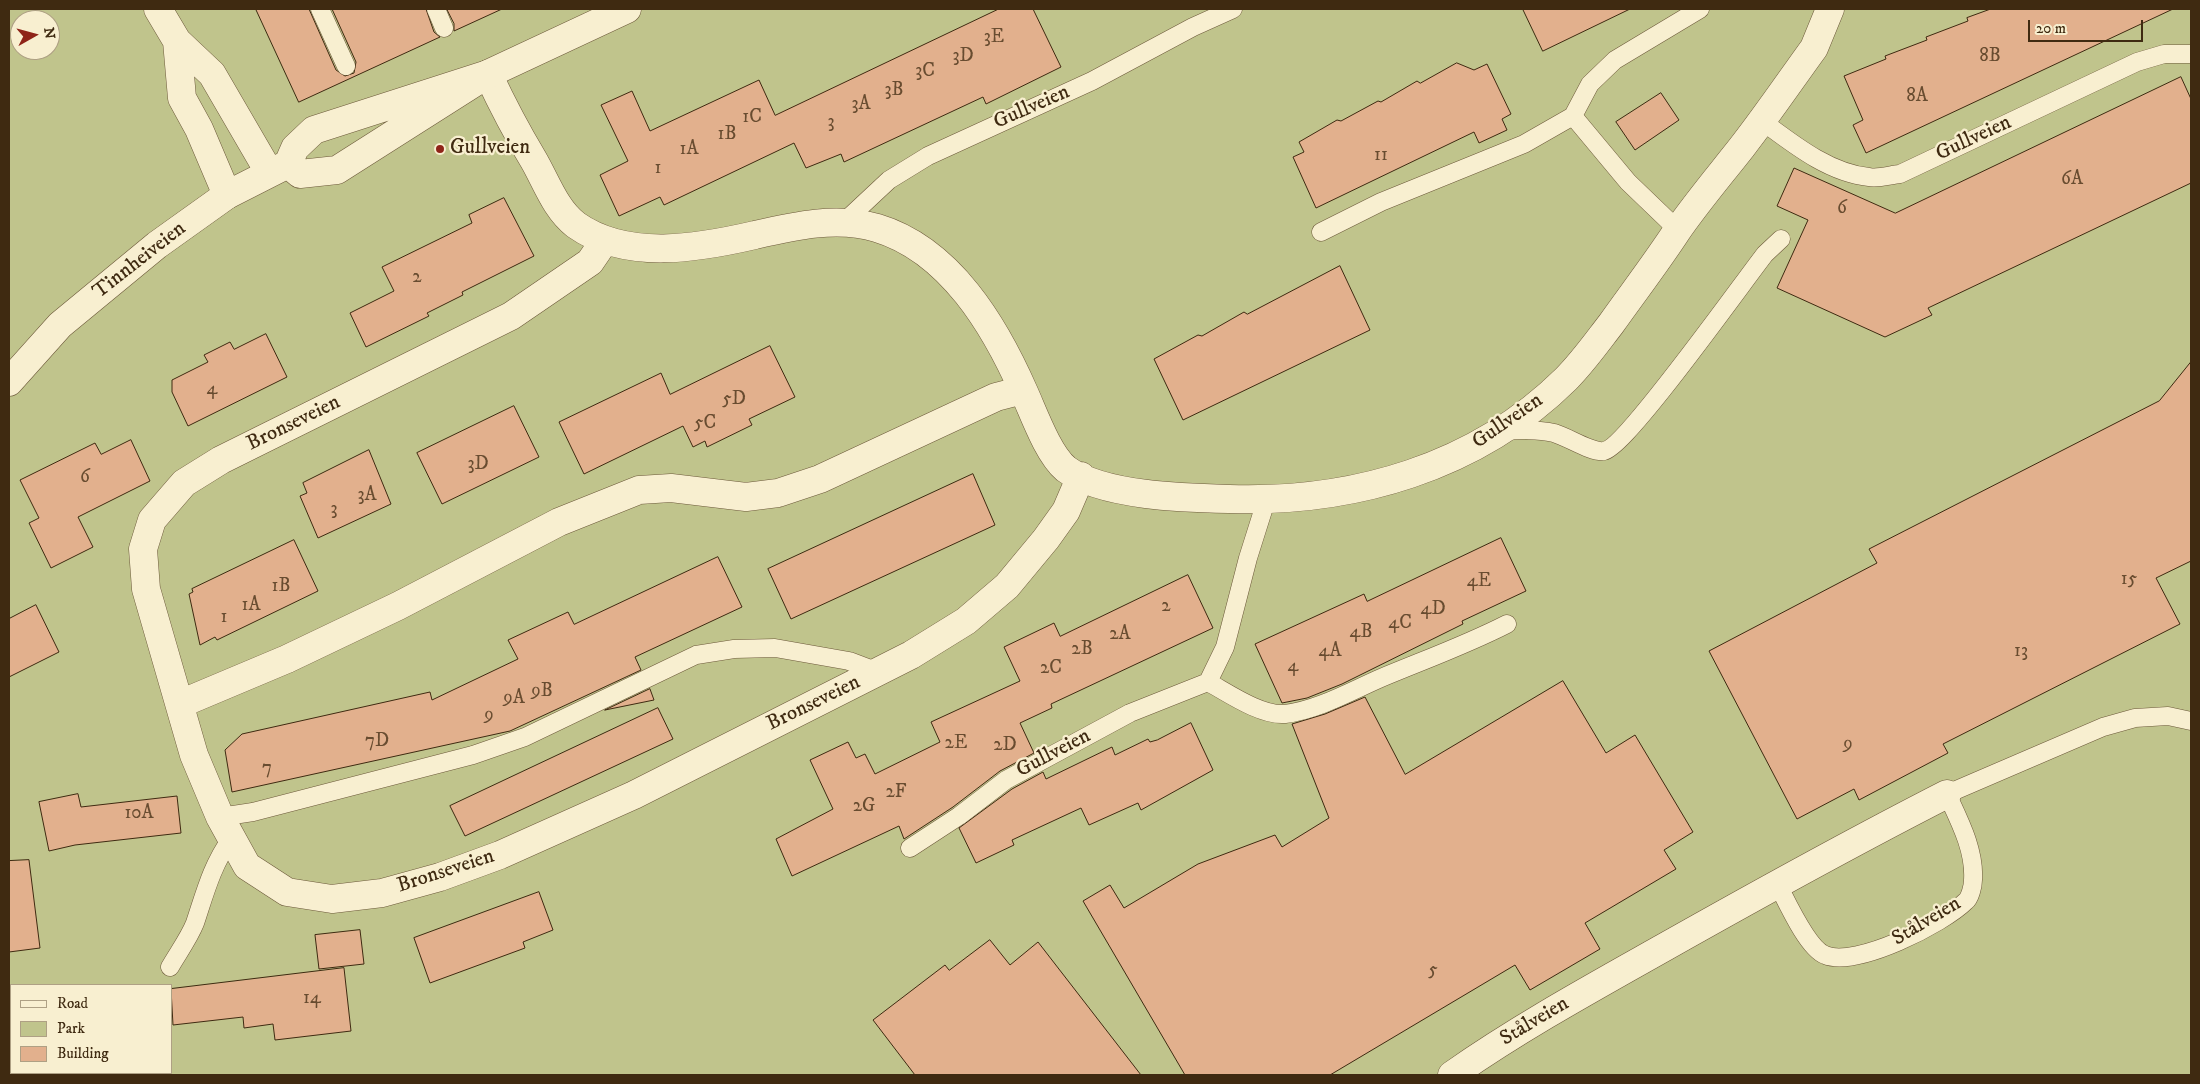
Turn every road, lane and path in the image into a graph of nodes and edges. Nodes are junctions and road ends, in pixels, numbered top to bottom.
1 (158, 9) edge
2 (320, 9) edge
3 (436, 9) edge
4 (626, 9) edge
5 (1233, 9) edge
6 (1700, 9) edge
7 (1830, 9) edge
8 (444, 28) dead end
9 (177, 41) junction
10 (2191, 54) edge
11 (346, 66) dead end
12 (488, 74) junction
13 (1573, 116) junction
14 (1762, 121) junction
15 (279, 168) junction
16 (227, 195) junction
17 (843, 223) junction
18 (1678, 230) junction
19 (1321, 232) dead end
20 (1781, 239) dead end
21 (605, 240) junction
22 (9, 382) edge
23 (1023, 390) junction
24 (1501, 431) junction
25 (1082, 476) junction
26 (1266, 500) junction
27 (1507, 624) dead end
28 (878, 672) junction
29 (1208, 682) junction
30 (180, 704) junction
31 (2191, 721) edge
32 (1947, 794) junction
33 (226, 828) junction
34 (910, 848) dead end
35 (1777, 883) junction
36 (170, 967) dead end
37 (1452, 1075) edge

1 - 9 street
2 - 11 lane
3 - 8 lane
4 - 12 street
5 - 17 lane, Gullveien
6 - 13 lane
7 - 14 street, Gullveien
9 - 15 street
9 - 16 street
10 - 14 lane, Gullveien
12 - 15 street
12 - 15 street
12 - 21 street, Gullveien
13 - 18 lane
13 - 19 lane
14 - 18 street, Gullveien
15 - 16 street, Tinnheiveien
16 - 22 street, Tinnheiveien
17 - 21 street, Gullveien
17 - 23 street, Gullveien
18 - 24 street, Gullveien
20 - 24 lane
21 - 30 street, Bronseveien
23 - 25 street, Gullveien
23 - 30 street
24 - 26 street, Gullveien
25 - 26 street, Gullveien
25 - 28 street
26 - 29 lane
27 - 29 lane
28 - 33 lane, Bronseveien
28 - 33 street, Bronseveien
29 - 34 lane, Gullveien
30 - 33 street, Bronseveien
31 - 32 lane
32 - 35 street, Stålveien
32 - 35 lane, Stålveien
33 - 36 lane
35 - 37 street, Stålveien

